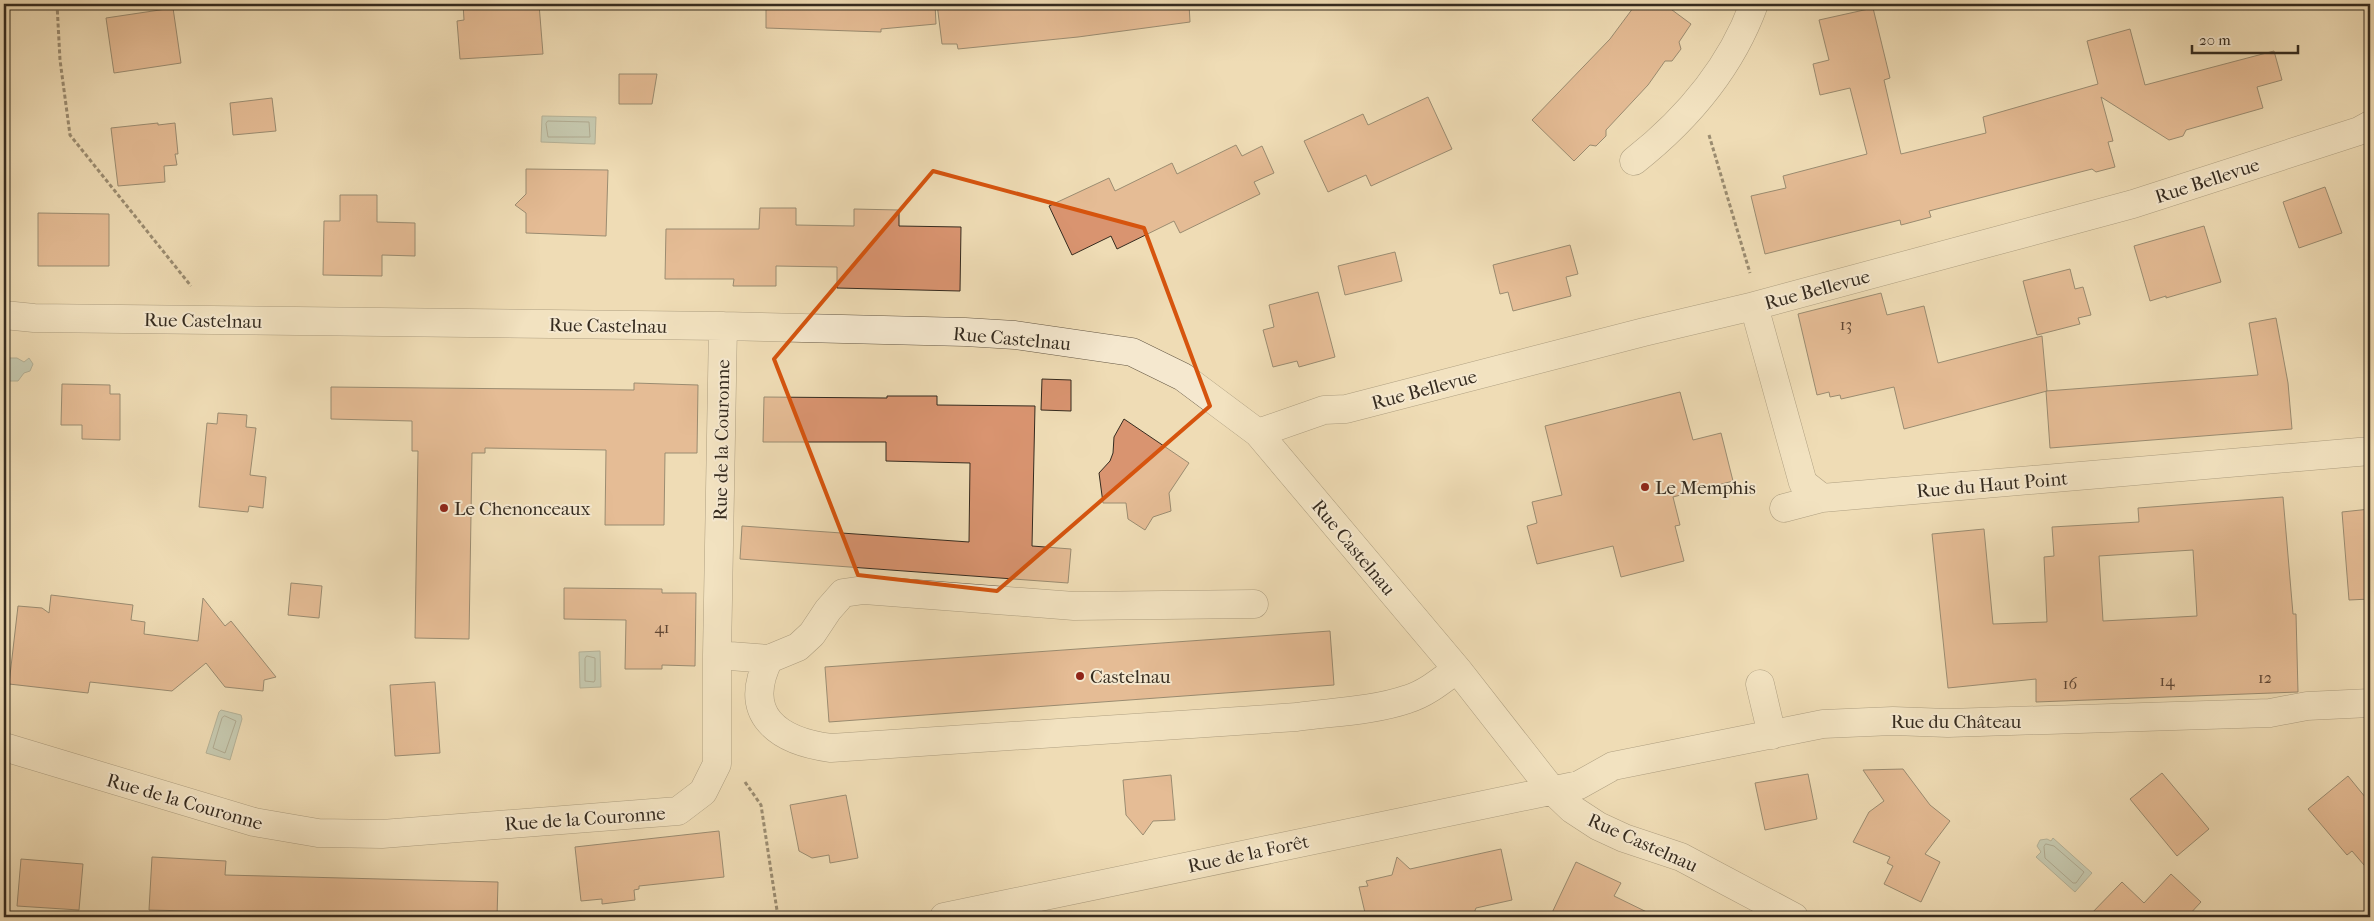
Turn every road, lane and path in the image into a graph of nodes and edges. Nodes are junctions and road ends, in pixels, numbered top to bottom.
1 (57, 4) edge
2 (1754, 4) edge
3 (2370, 125) edge
4 (1708, 130) dead end
5 (1634, 161) dead end
6 (1748, 266) dead end
7 (1754, 306) junction
8 (4, 315) edge
9 (200, 320) junction
10 (723, 326) junction
11 (1258, 433) junction
12 (2370, 451) edge
13 (1822, 498) junction
14 (1784, 508) dead end
15 (1254, 604) dead end
16 (717, 655) junction
17 (769, 659) junction
18 (1457, 668) junction
19 (1760, 684) dead end
20 (2370, 703) edge
21 (1772, 735) junction
22 (4, 747) edge
23 (742, 777) dead end
24 (1551, 789) junction
25 (778, 917) edge
26 (944, 917) edge
27 (1794, 917) edge

1 - 9 path
2 - 5 street
3 - 7 street, Rue Bellevue
4 - 6 path
7 - 11 street, Rue Bellevue
7 - 13 street
8 - 9 street, Rue Castelnau
9 - 10 street, Rue Castelnau
10 - 11 street, Rue Castelnau
10 - 16 street, Rue de la Couronne
11 - 18 street, Rue Castelnau
12 - 13 street, Rue du Haut Point
13 - 14 street, Rue du Haut Point
15 - 17 street
16 - 17 street
16 - 22 street, Rue de la Couronne
17 - 18 street
18 - 24 street, Rue Castelnau
19 - 21 street
20 - 21 street, Rue du Château
21 - 24 street, Rue du Château
23 - 25 path
24 - 26 street, Rue de la Forêt
24 - 27 street, Rue Castelnau

